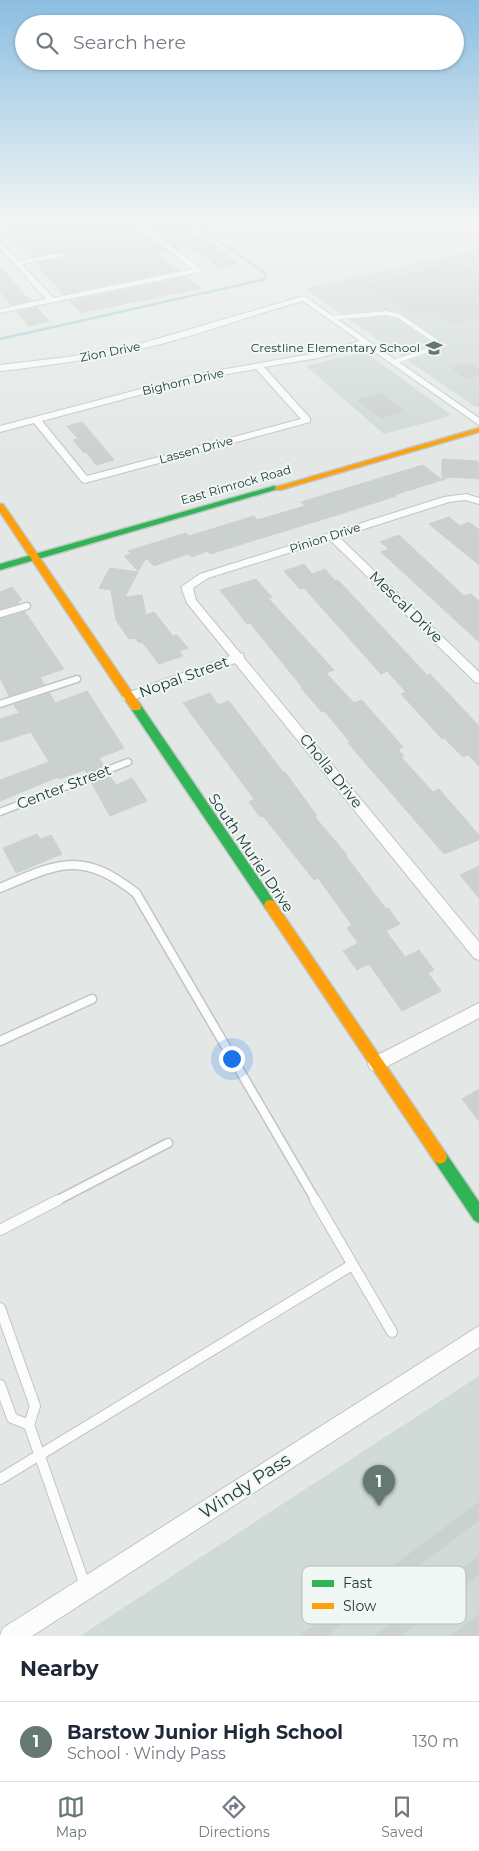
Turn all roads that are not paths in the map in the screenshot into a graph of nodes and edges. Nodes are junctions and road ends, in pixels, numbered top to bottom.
1 (50, 297) edge
2 (65, 297) edge
3 (52, 300) junction
4 (0, 311) edge
5 (332, 318) junction
6 (367, 342) junction
7 (394, 362) junction
8 (258, 366) junction
9 (0, 368) edge
10 (477, 418) edge
11 (37, 420) junction
12 (454, 423) dead end
13 (0, 429) edge
14 (479, 430) edge
15 (479, 501) edge
16 (0, 506) edge
17 (332, 536) junction
18 (40, 540) dead end
19 (21, 546) junction
20 (34, 558) junction
21 (0, 567) edge
22 (187, 587) joint
23 (27, 606) dead end
24 (0, 614) edge
25 (239, 658) junction
26 (76, 679) dead end
27 (479, 679) edge
28 (128, 697) junction
29 (0, 704) edge
30 (128, 762) dead end
31 (0, 812) edge
32 (0, 888) edge
33 (479, 952) edge
34 (92, 999) dead end
35 (479, 1010) edge
36 (0, 1040) edge
37 (376, 1064) junction
38 (168, 1143) dead end
39 (479, 1215) edge
40 (0, 1230) edge
41 (352, 1265) junction
42 (0, 1308) edge
43 (392, 1332) dead end
44 (479, 1336) edge
45 (0, 1385) edge
46 (29, 1426) junction
47 (40, 1455) junction
48 (0, 1479) edge
49 (86, 1588) junction
50 (11, 1636) edge

1 - 3 street
2 - 3 street
3 - 4 street
5 - 6 street
5 - 7 lane
5 - 9 street, Zion Drive
6 - 7 street
6 - 8 street, Bighorn Drive
7 - 10 street
8 - 11 street, Bighorn Drive
8 - 11 street, Lassen Drive
10 - 12 main road
11 - 13 street, Bighorn Drive
14 - 20 main road, East Rimrock Road
15 - 17 street, Pinion Drive
16 - 19 main road, South Muriel Drive
17 - 22 street, Pinion Drive
17 - 27 street, Mescal Drive
18 - 19 main road
19 - 20 main road, South Muriel Drive
20 - 21 main road, East Rimrock Road
20 - 28 main road, South Muriel Drive
22 - 25 street, Cholla Drive
23 - 24 lane
25 - 28 street, Nopal Street
25 - 33 street, Cholla Drive
26 - 29 lane
28 - 37 main road, South Muriel Drive
30 - 31 lane, Center Street
32 - 41 lane
34 - 36 lane
35 - 37 street
37 - 39 main road, South Muriel Drive
38 - 40 lane
41 - 43 lane
41 - 47 lane
42 - 46 lane
44 - 49 street, Windy Pass
45 - 46 lane
46 - 47 lane
47 - 48 lane
47 - 49 lane
49 - 50 street, Windy Pass

